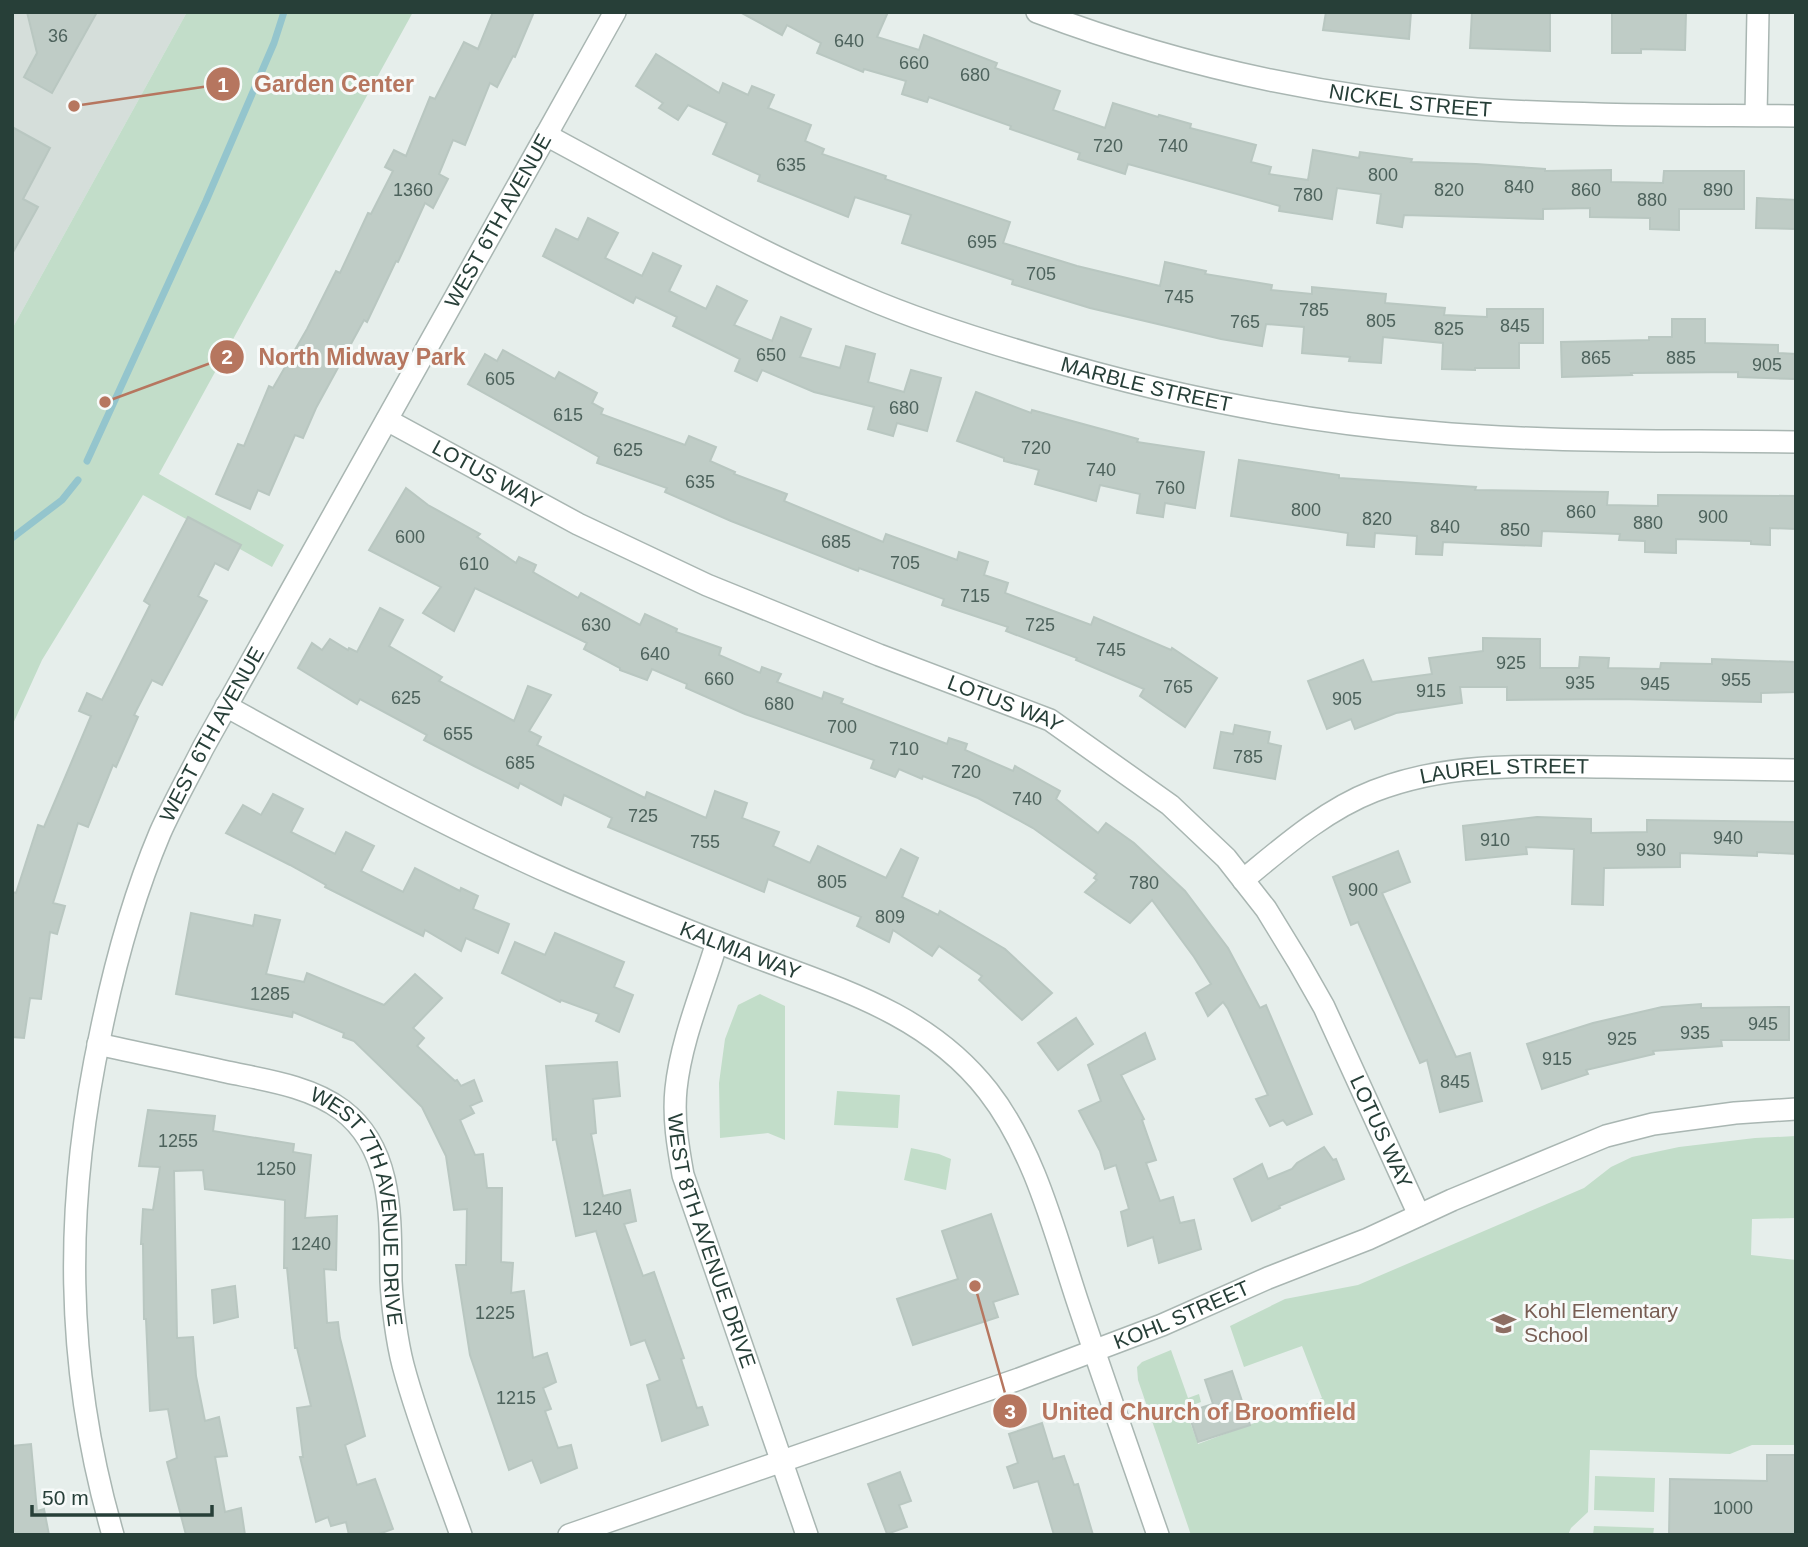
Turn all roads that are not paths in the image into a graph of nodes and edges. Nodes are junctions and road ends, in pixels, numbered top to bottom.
1 (615, 12) edge
2 (1037, 12) edge
3 (1758, 12) edge
4 (1756, 116) junction
5 (1796, 116) edge
6 (546, 135) junction
7 (387, 420) junction
8 (1796, 442) edge
9 (226, 706) junction
10 (1796, 770) edge
11 (1243, 880) junction
12 (717, 942) junction
13 (98, 1044) junction
14 (1796, 1109) edge
15 (1419, 1215) junction
16 (1094, 1350) junction
17 (781, 1461) junction
18 (113, 1535) edge
19 (461, 1535) edge
20 (569, 1535) edge
21 (807, 1535) edge
22 (1158, 1535) edge

1 - 6 street, WEST 6TH AVENUE
2 - 4 street, NICKEL STREET
3 - 4 street
4 - 5 street, NICKEL STREET
6 - 7 street, WEST 6TH AVENUE
6 - 8 street, MARBLE STREET
7 - 9 street, WEST 6TH AVENUE
7 - 11 street, LOTUS WAY
9 - 12 street, KALMIA WAY
9 - 13 street, WEST 6TH AVENUE
10 - 11 street, LAUREL STREET
11 - 15 street, LOTUS WAY
12 - 16 street, KALMIA WAY
12 - 17 street, WEST 8TH AVENUE DRIVE
13 - 18 street, WEST 6TH AVENUE
13 - 19 street, WEST 7TH AVENUE DRIVE
14 - 15 street, KOHL STREET
15 - 16 street, KOHL STREET
16 - 17 street, KOHL STREET
16 - 22 street, KALMIA WAY
17 - 20 street, KOHL STREET
17 - 21 street, WEST 8TH AVENUE DRIVE

